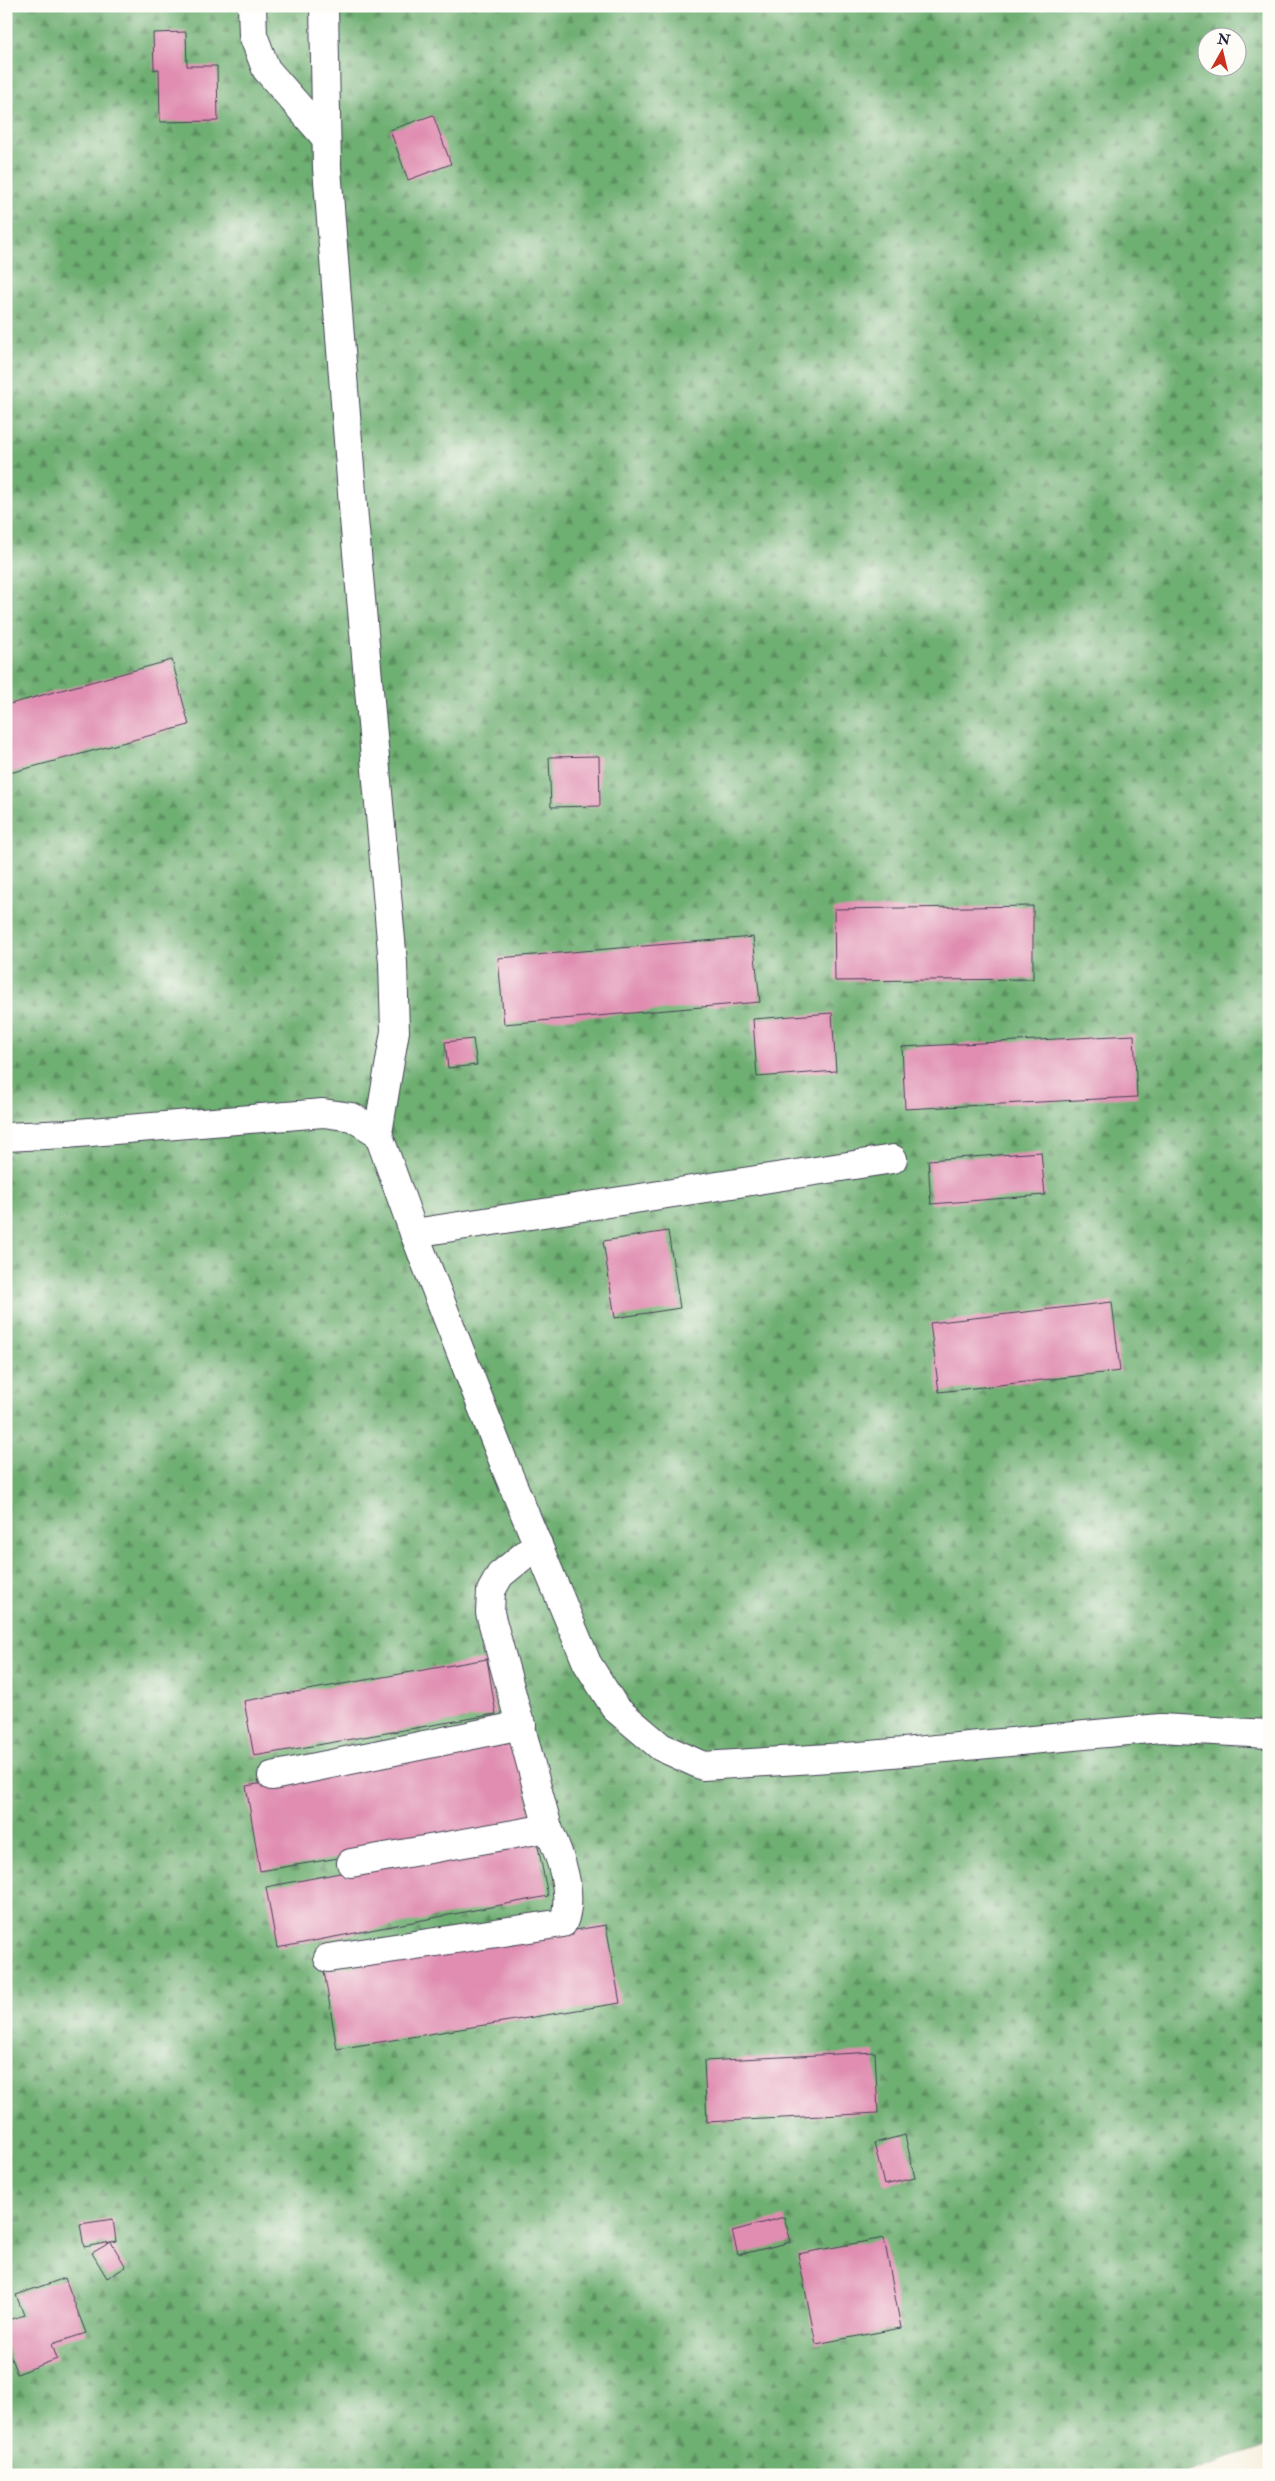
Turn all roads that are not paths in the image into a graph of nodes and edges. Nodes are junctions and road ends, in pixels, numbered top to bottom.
1 (252, 6) edge
2 (324, 6) edge
3 (326, 138) junction
4 (378, 1134) junction
5 (6, 1137) edge
6 (893, 1159) dead end
7 (414, 1233) junction
8 (538, 1544) junction
9 (522, 1725) junction
10 (1269, 1734) edge
11 (272, 1776) dead end
12 (548, 1828) junction
13 (351, 1863) dead end
14 (328, 1958) dead end

1 - 3 street
2 - 3 street
3 - 4 street
4 - 5 street
4 - 7 street
6 - 7 street
7 - 8 street
8 - 9 street
8 - 10 street
9 - 11 street
9 - 12 street
12 - 13 street
12 - 14 street

